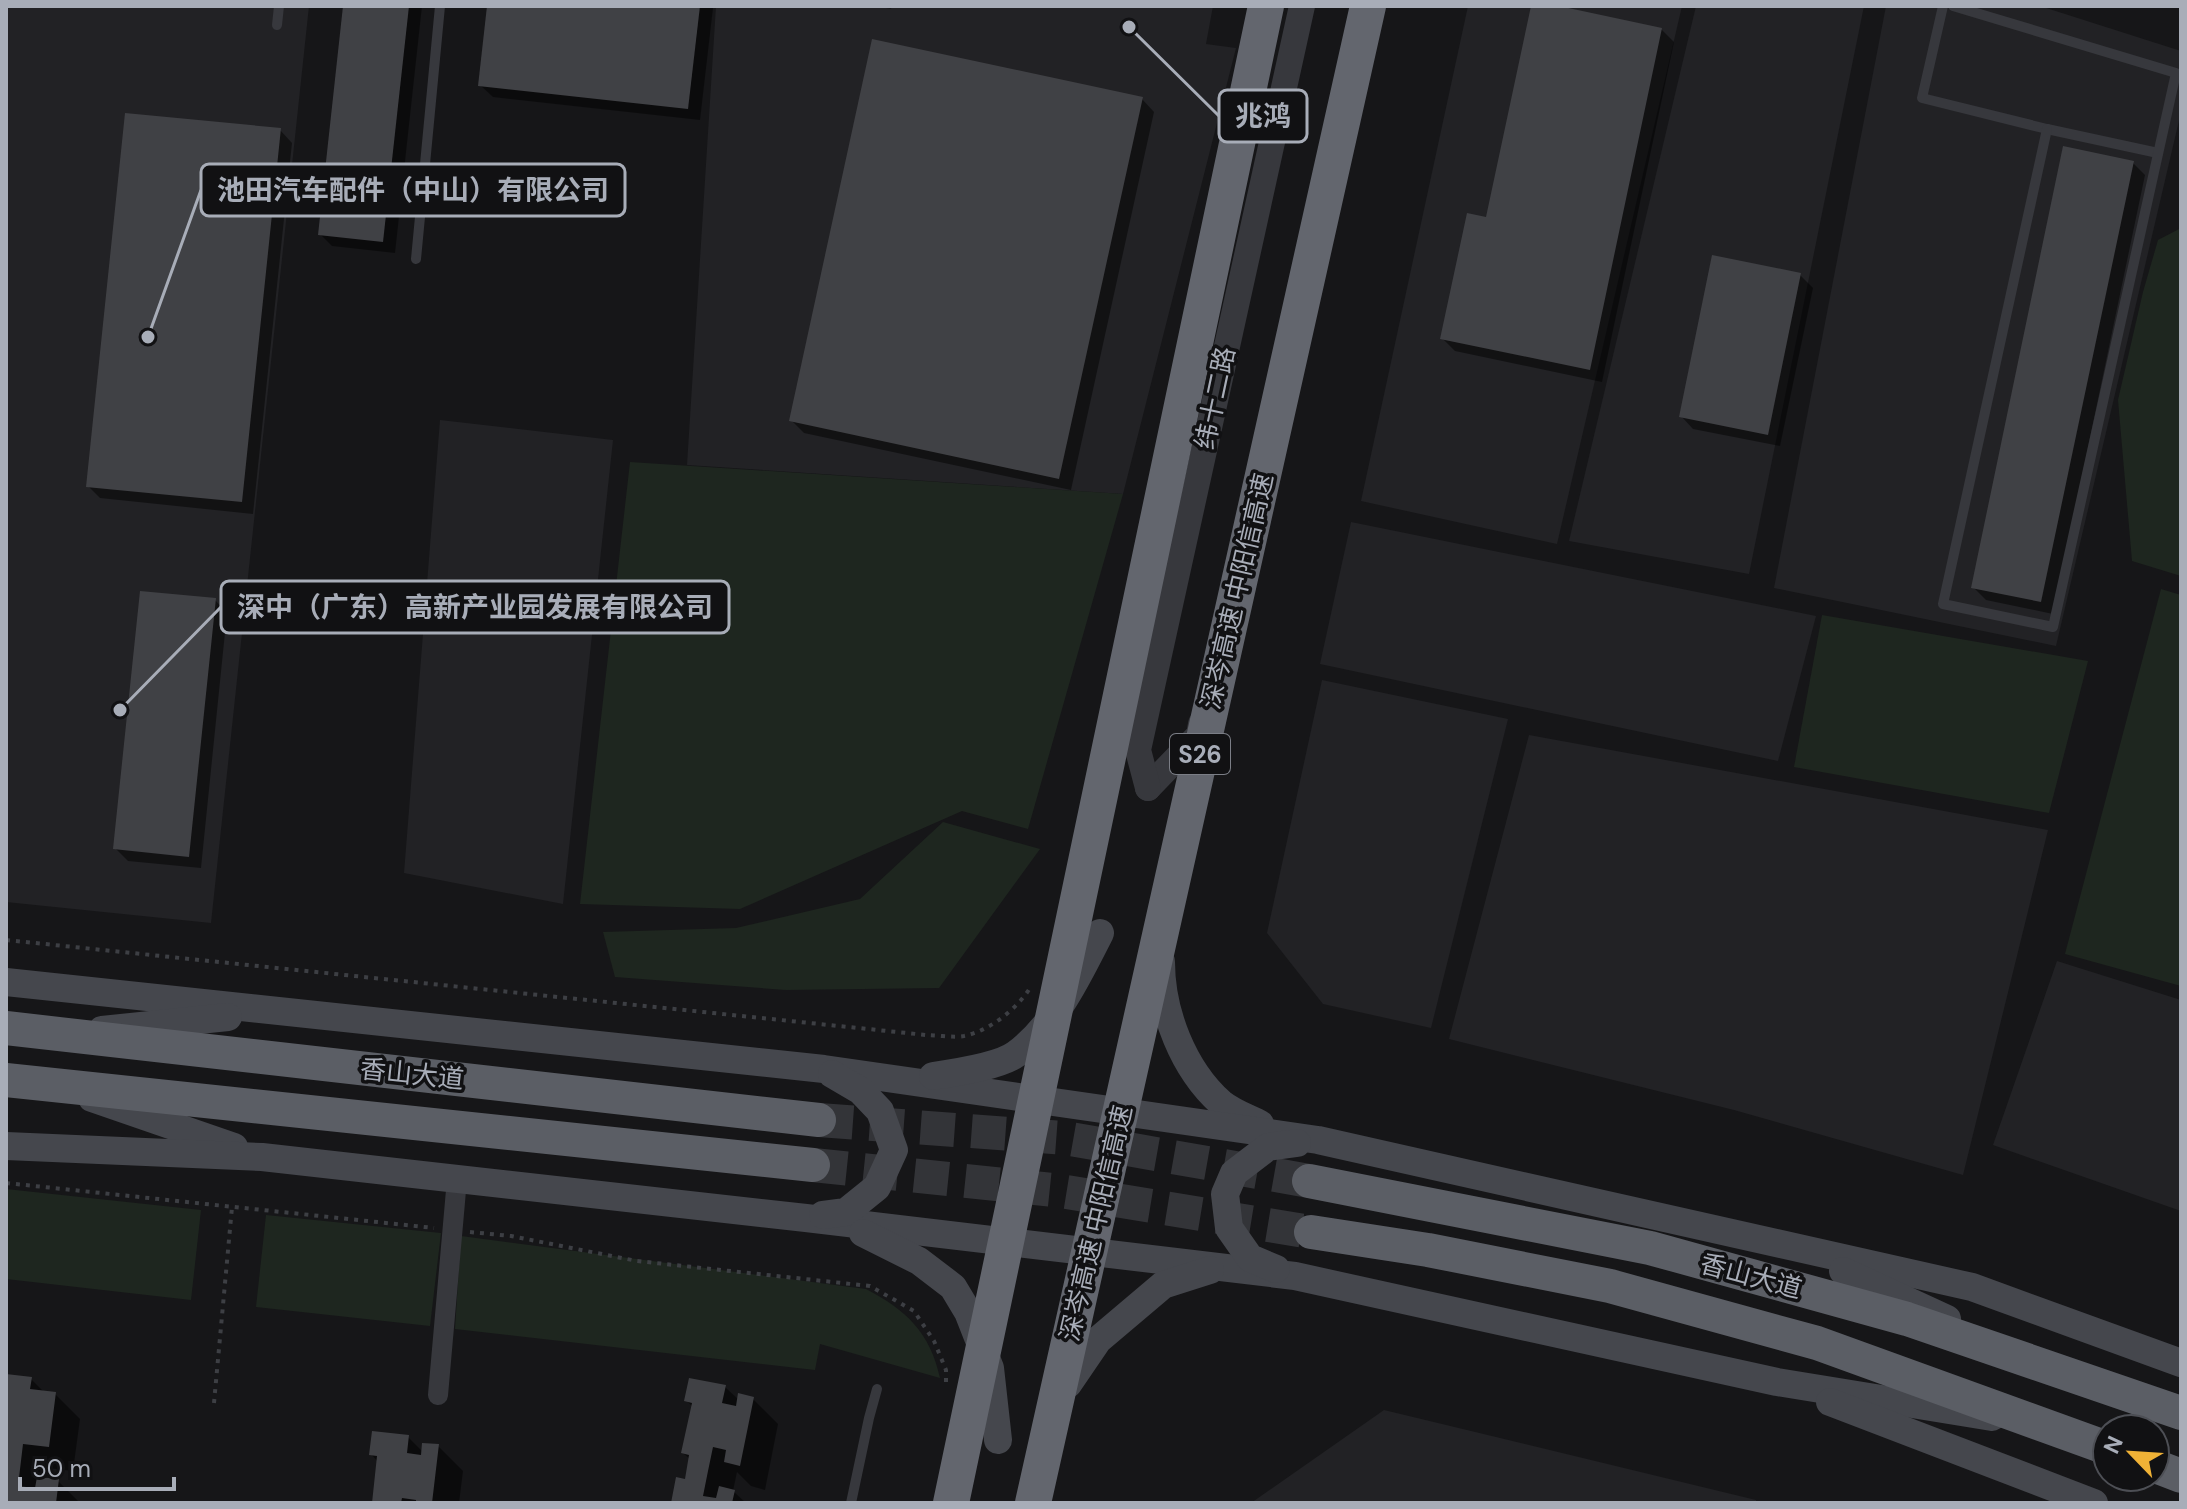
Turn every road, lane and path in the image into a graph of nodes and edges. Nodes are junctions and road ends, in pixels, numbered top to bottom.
1 (279, 6) edge
2 (440, 6) edge
3 (1266, 6) edge
4 (1302, 6) edge
5 (1356, 6) edge
6 (1368, 6) edge
7 (1943, 6) edge
8 (1953, 6) edge
9 (277, 25) dead end
10 (2047, 129) junction
11 (2158, 153) junction
12 (416, 259) dead end
13 (1160, 914) dead end
14 (1100, 933) dead end
15 (6, 940) edge
16 (6, 982) edge
17 (1031, 985) dead end
18 (284, 1011) junction
19 (6, 1028) edge
20 (61, 1034) junction
21 (824, 1069) junction
22 (6, 1080) edge
23 (907, 1081) junction
24 (53, 1085) junction
25 (819, 1120) tunnel mouth
26 (1279, 1134) junction
27 (1318, 1140) junction
28 (6, 1146) edge
29 (262, 1157) junction
30 (813, 1165) tunnel mouth
31 (457, 1179) junction
32 (1309, 1181) tunnel mouth
33 (6, 1183) edge
34 (232, 1207) junction
35 (806, 1218) junction
36 (837, 1221) junction
37 (453, 1230) junction
38 (1311, 1232) tunnel mouth
39 (1793, 1247) junction
40 (1218, 1267) junction
41 (1295, 1276) junction
42 (2181, 1363) edge
43 (2071, 1376) junction
44 (1777, 1382) junction
45 (1068, 1384) dead end
46 (946, 1386) dead end
47 (877, 1389) dead end
48 (438, 1395) dead end
49 (214, 1403) dead end
50 (2181, 1413) edge
51 (2055, 1428) junction
52 (998, 1440) dead end
53 (2091, 1442) edge
54 (851, 1503) edge
55 (951, 1503) edge
56 (1033, 1503) edge
57 (2094, 1503) edge

1 - 9 lane
2 - 12 lane
3 - 55 highway, bridge
4 - 5 street, 纬十二路
6 - 56 highway, 深岑高速 中阳信高速 / S26, bridge
7 - 10 lane
8 - 11 lane
10 - 11 lane
10 - 11 lane
13 - 26 main road
14 - 23 main road
15 - 17 path
16 - 18 main road
18 - 20 main road
18 - 21 main road
19 - 20 highway, 香山大道
20 - 25 highway, 香山大道
21 - 23 main road
21 - 35 main road
22 - 24 highway, 香山大道
23 - 26 main road
24 - 29 main road
24 - 30 highway, 香山大道
26 - 27 main road
27 - 39 main road
27 - 41 main road
28 - 29 main road
29 - 31 main road
31 - 35 main road
31 - 37 street
32 - 43 highway, 香山大道
33 - 34 path
34 - 37 path
34 - 49 path
35 - 36 main road
36 - 40 main road
36 - 52 main road
37 - 46 path
37 - 48 street
38 - 51 highway, 香山大道
39 - 42 main road
39 - 43 main road
40 - 41 main road
40 - 45 main road
41 - 44 main road
43 - 50 highway, 香山大道
44 - 51 main road
44 - 57 main road
47 - 54 lane
51 - 53 highway, 香山大道

